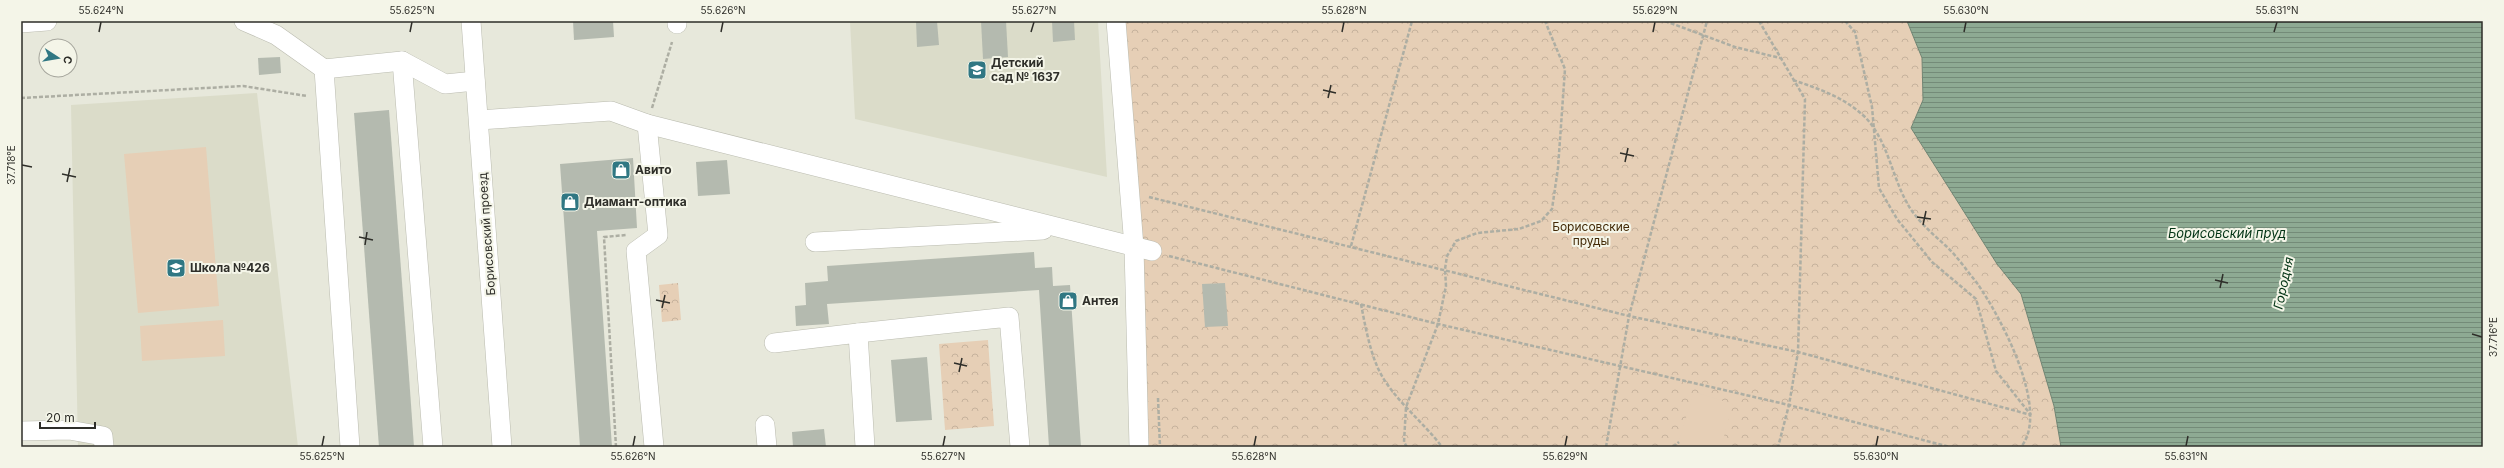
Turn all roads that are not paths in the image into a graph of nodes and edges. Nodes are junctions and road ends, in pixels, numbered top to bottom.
1 (47, 21) edge
2 (244, 21) edge
3 (471, 21) edge
4 (1116, 21) edge
5 (21, 23) edge
6 (402, 61) junction
7 (324, 69) junction
8 (475, 81) junction
9 (478, 120) junction
10 (647, 124) junction
11 (1062, 229) junction
12 (815, 242) dead end
13 (1143, 249) junction
14 (858, 333) junction
15 (774, 343) dead end
16 (765, 425) dead end
17 (21, 431) edge
18 (104, 447) edge
19 (350, 447) edge
20 (433, 447) edge
21 (502, 447) edge
22 (654, 447) edge
23 (767, 447) edge
24 (865, 447) edge
25 (1020, 447) edge
26 (1139, 447) edge

1 - 5 street
2 - 7 street
3 - 8 street, Борисовский проезд
4 - 13 street
6 - 7 street
6 - 8 street
6 - 20 street
7 - 19 street
8 - 9 street, Борисовский проезд
9 - 10 street
9 - 21 street, Борисовский проезд
10 - 11 street
10 - 22 street
11 - 12 street
11 - 13 street
13 - 26 street
14 - 15 street
14 - 24 street
14 - 25 street
16 - 23 street
17 - 18 street

